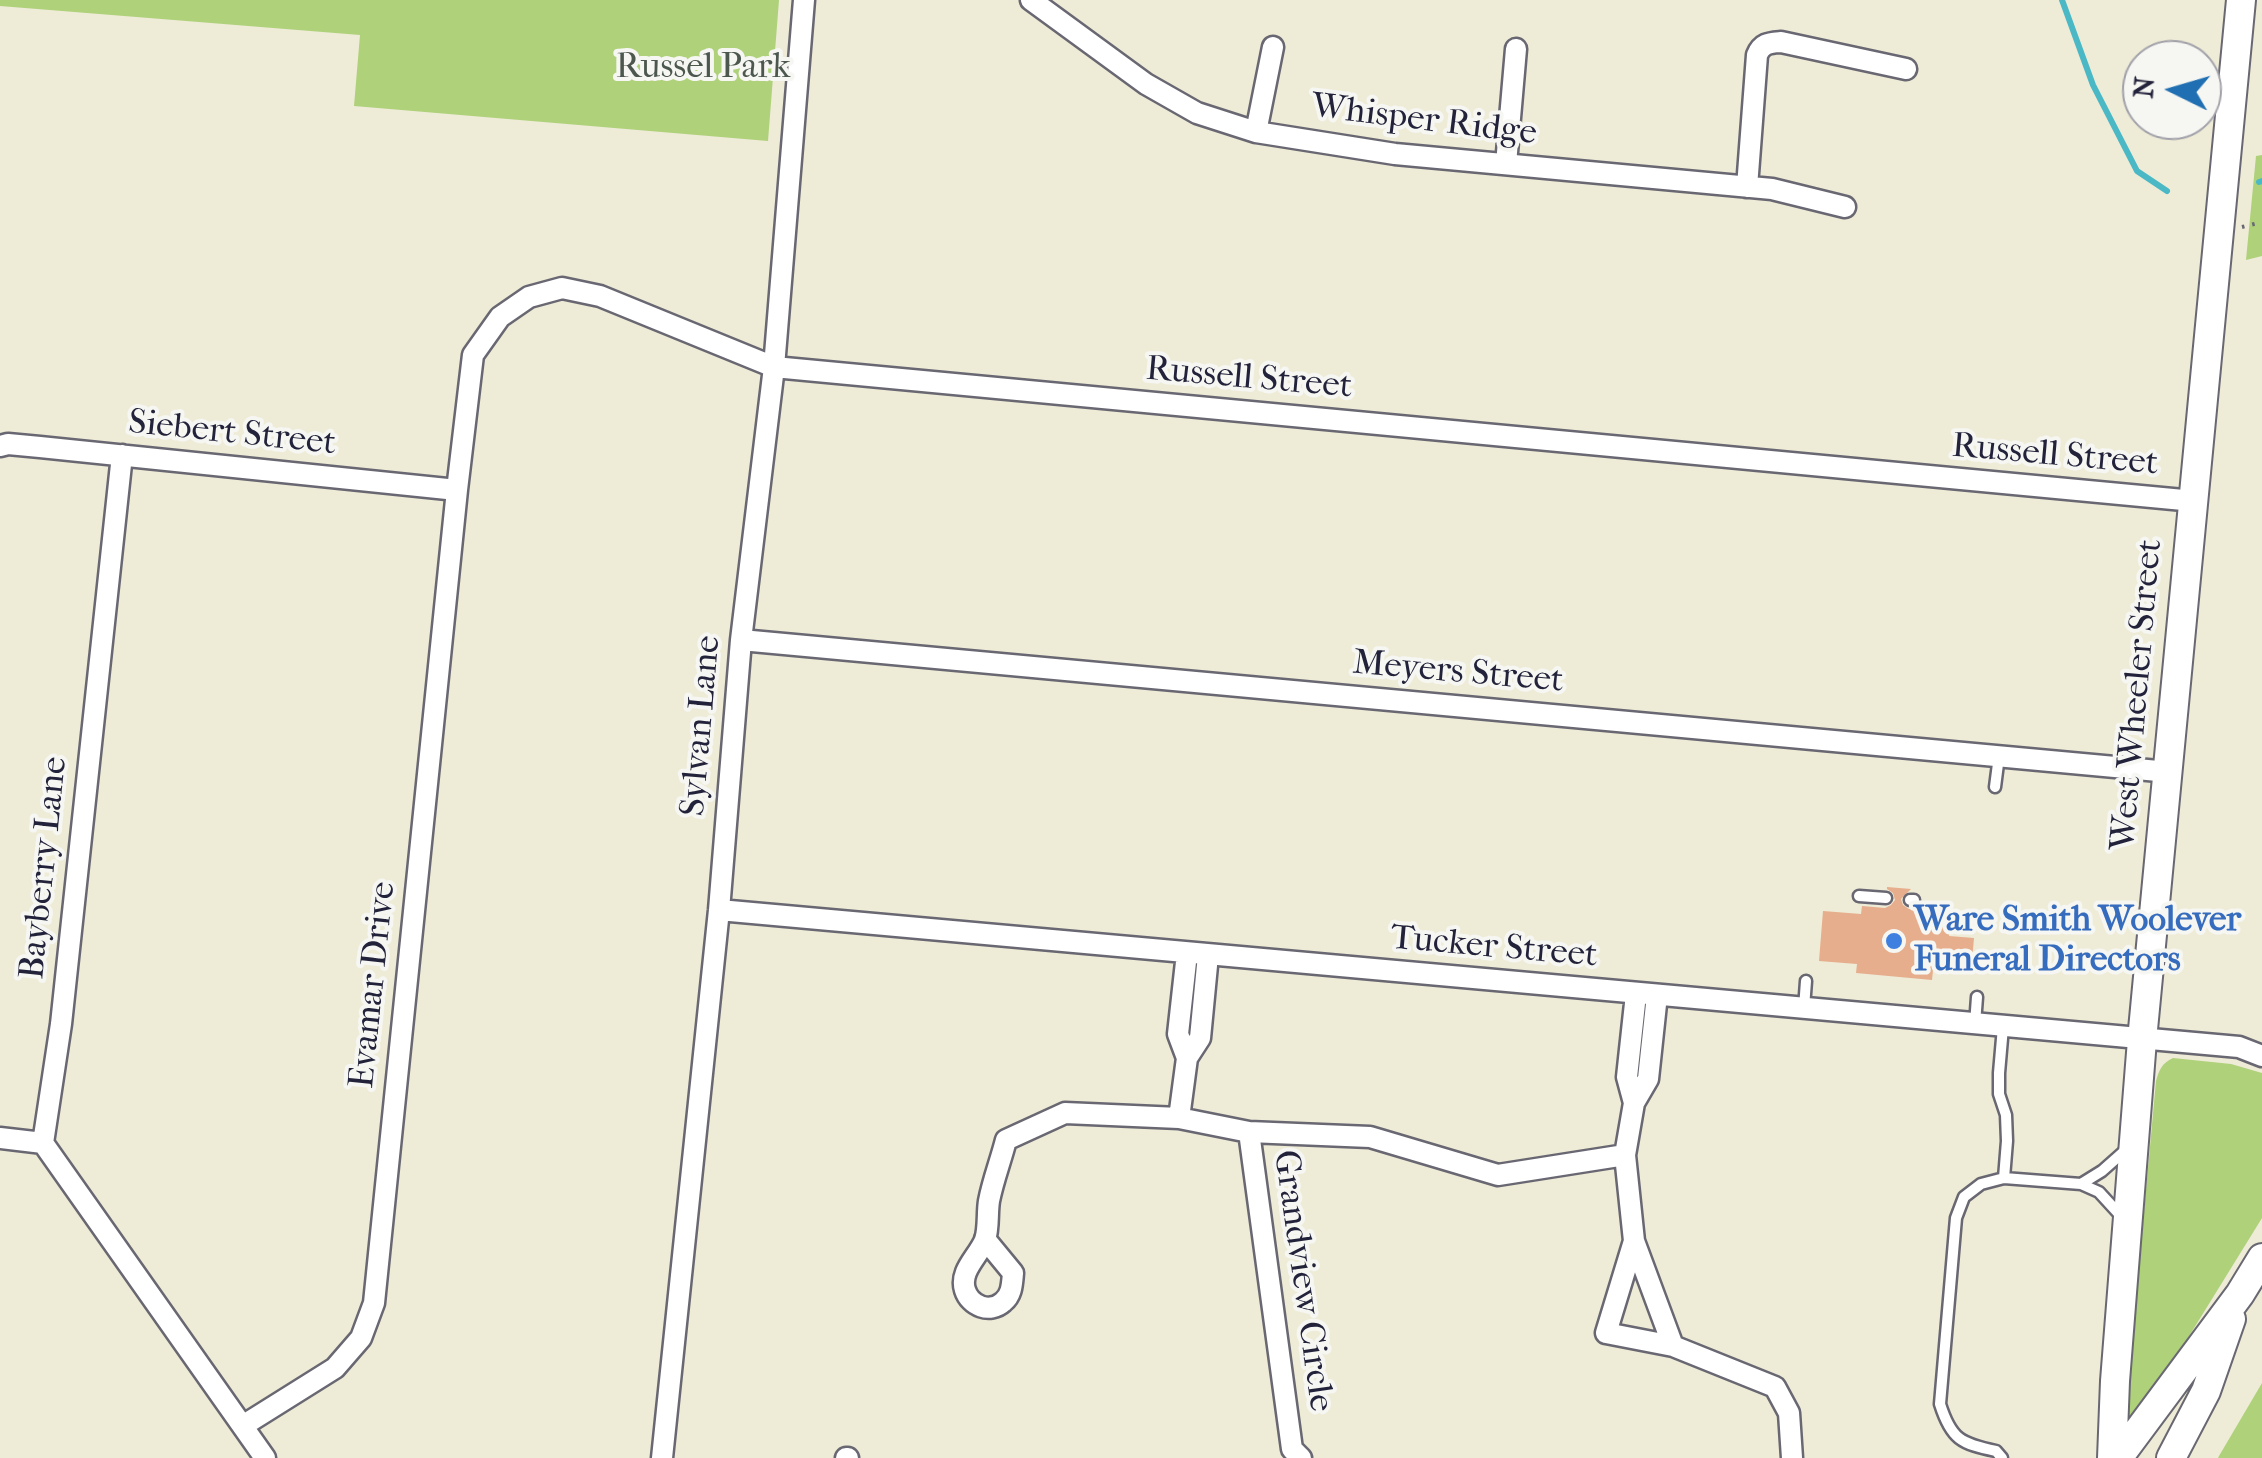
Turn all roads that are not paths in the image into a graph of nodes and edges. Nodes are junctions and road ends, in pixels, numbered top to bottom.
1 (804, 0) edge
2 (1030, 0) edge
3 (2241, 0) edge
4 (1273, 47) dead end
5 (1516, 49) dead end
6 (1906, 69) dead end
7 (1256, 132) junction
8 (1506, 164) junction
9 (1747, 186) junction
10 (1846, 206) dead end
11 (774, 367) junction
12 (0, 446) edge
13 (122, 455) junction
14 (457, 490) junction
15 (2194, 502) junction
16 (741, 640) junction
17 (1998, 756) junction
18 (2168, 772) junction
19 (1995, 787) dead end
20 (1859, 896) dead end
21 (1886, 898) dead end
22 (719, 910) junction
23 (1198, 954) junction
24 (1806, 981) dead end
25 (1646, 994) junction
26 (1978, 998) dead end
27 (1804, 1009) junction
28 (1975, 1024) junction
29 (2003, 1027) junction
30 (2142, 1040) junction
31 (2262, 1056) edge
32 (1179, 1118) junction
33 (1249, 1132) junction
34 (0, 1138) edge
35 (2134, 1142) junction
36 (43, 1143) junction
37 (1625, 1155) junction
38 (2004, 1178) junction
39 (2081, 1184) junction
40 (2127, 1225) junction
41 (985, 1239) dead end
42 (1634, 1241) junction
43 (2262, 1258) edge
44 (2240, 1294) junction
45 (1674, 1346) junction
46 (244, 1424) junction
47 (266, 1458) edge
48 (662, 1458) edge
49 (1302, 1458) edge
50 (1792, 1458) edge
51 (2002, 1458) edge
52 (2115, 1458) edge
53 (2171, 1458) edge

1 - 11 street, Sylvan Lane
2 - 7 street, Whisper Ridge
3 - 15 street, West Wheeler Street
4 - 7 street
5 - 8 street
6 - 9 street
7 - 8 street, Whisper Ridge
8 - 9 street, Whisper Ridge
9 - 10 street, Whisper Ridge
11 - 14 street, Russell Street
11 - 15 street, Russell Street
11 - 16 street, Sylvan Lane
12 - 13 street, Siebert Street
13 - 14 street, Siebert Street
13 - 36 street, Bayberry Lane
14 - 46 street, Evamar Drive
15 - 18 street, West Wheeler Street
16 - 17 street, Meyers Street
16 - 22 street, Sylvan Lane
17 - 18 street, Meyers Street
17 - 19 lane
18 - 30 street, West Wheeler Street
20 - 21 lane
22 - 23 street, Tucker Street
22 - 48 street, Sylvan Lane
23 - 25 street, Tucker Street
23 - 32 street
24 - 27 lane
25 - 27 street, Tucker Street
25 - 37 street
26 - 28 lane
27 - 28 street, Tucker Street
28 - 29 street, Tucker Street
29 - 30 street, Tucker Street
29 - 38 lane
30 - 31 street, Tucker Street
30 - 35 street, West Wheeler Street
32 - 33 street
32 - 41 street
33 - 37 street, Grandview Circle
33 - 49 street, Grandview Circle
34 - 36 street
35 - 39 lane
35 - 40 street, West Wheeler Street
36 - 46 street
37 - 42 street
38 - 39 lane
38 - 51 lane
39 - 40 lane
40 - 52 street, West Wheeler Street
42 - 45 street
42 - 45 street
43 - 44 street
44 - 52 street
44 - 53 street
45 - 50 street
46 - 47 street

